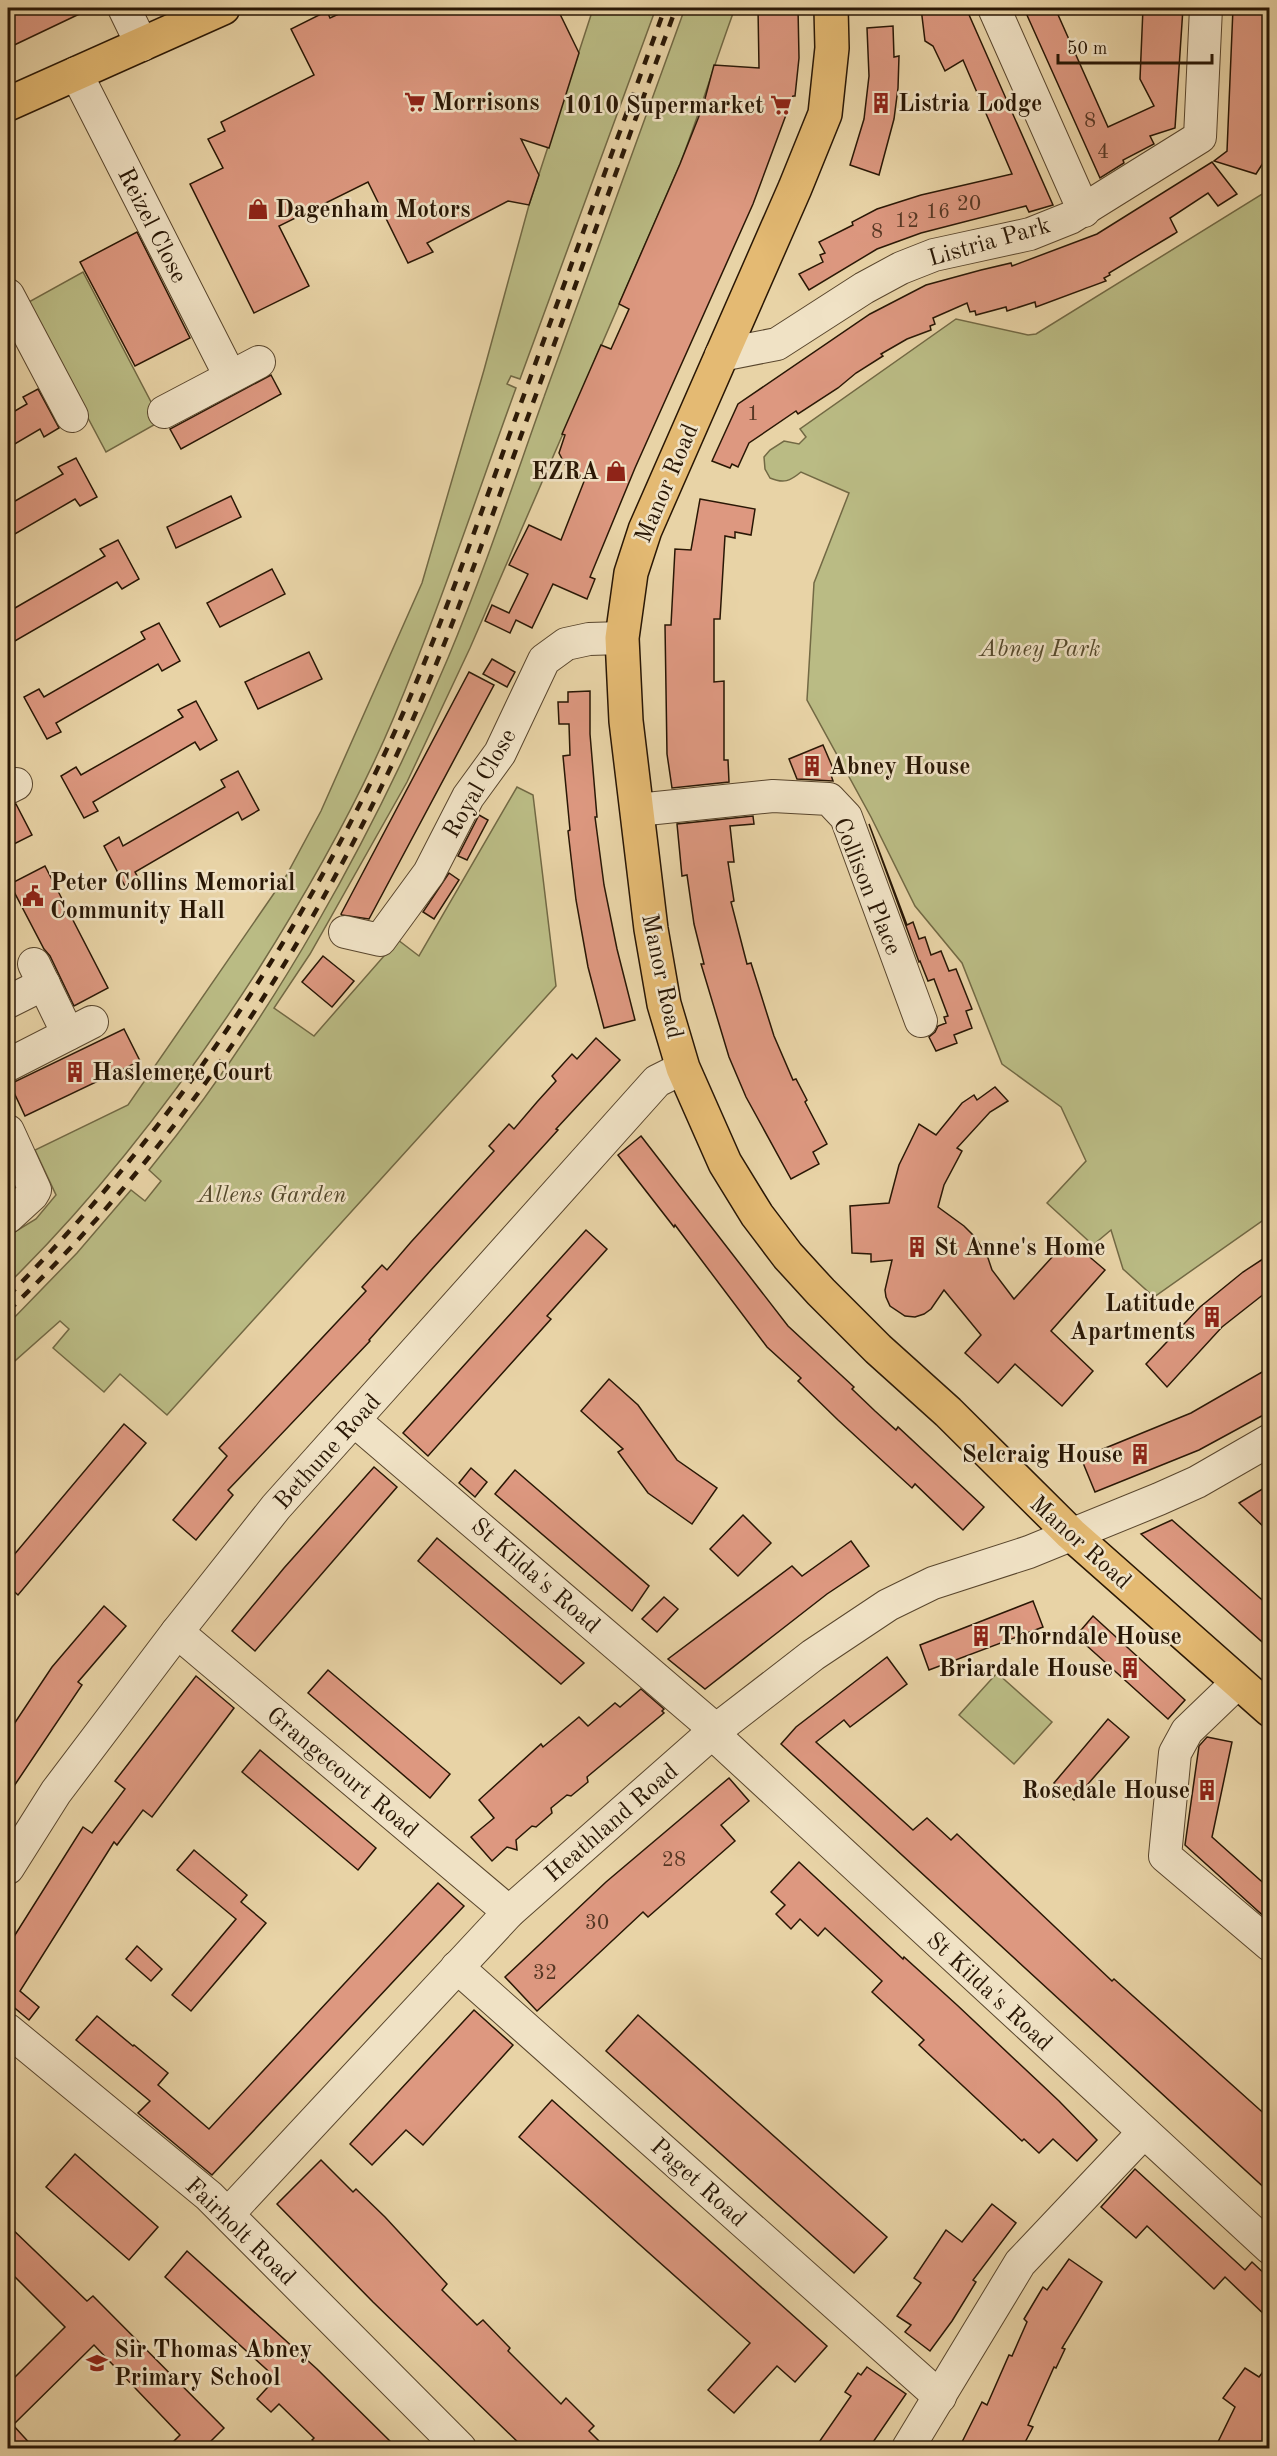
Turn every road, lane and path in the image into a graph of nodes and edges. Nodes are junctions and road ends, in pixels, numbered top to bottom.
1 (124, 8) edge
2 (223, 8) edge
3 (831, 8) edge
4 (994, 8) edge
5 (1206, 8) edge
6 (142, 45) junction
7 (76, 73) junction
8 (8, 104) edge
9 (1084, 211) junction
10 (8, 295) edge
11 (721, 355) junction
12 (259, 362) dead end
13 (231, 376) junction
14 (164, 412) dead end
15 (72, 416) dead end
16 (622, 638) junction
17 (637, 810) junction
18 (345, 932) dead end
19 (8, 1002) edge
20 (921, 1021) dead end
21 (8, 1065) edge
22 (683, 1068) junction
23 (8, 1131) edge
24 (8, 1217) edge
25 (355, 1421) junction
26 (1269, 1440) edge
27 (1071, 1534) junction
28 (177, 1632) junction
29 (1238, 1682) junction
30 (1269, 1710) edge
31 (714, 1732) junction
32 (8, 1868) edge
33 (508, 1912) junction
34 (1269, 1945) edge
35 (457, 1967) junction
36 (8, 2030) edge
37 (1143, 2133) junction
38 (228, 2214) junction
39 (1269, 2248) edge
40 (940, 2397) junction
41 (460, 2448) edge
42 (908, 2448) edge

1 - 6 street
2 - 6 main road
3 - 11 main road, Manor Road
4 - 9 street
5 - 9 street, Listria Park
6 - 7 main road
7 - 8 main road
7 - 13 street, Reizel Close
9 - 11 street, Listria Park
10 - 15 street
11 - 16 main road, Manor Road
12 - 13 street
13 - 14 street
16 - 17 main road, Manor Road
16 - 18 street, Royal Close
17 - 20 street, Collison Place
17 - 22 main road, Manor Road
19 - 21 street
22 - 25 street, Bethune Road
22 - 27 main road, Manor Road
23 - 24 street
25 - 28 street, Bethune Road
25 - 31 street, St Kilda's Road
26 - 27 street, Heathland Road
27 - 29 main road, Manor Road
27 - 31 street, Heathland Road
28 - 32 street, Bethune Road
28 - 33 street, Grangecourt Road
29 - 30 main road, Manor Road
29 - 34 street
31 - 33 street, Heathland Road
31 - 37 street, St Kilda's Road
33 - 35 street, Heathland Road
35 - 38 street, Heathland Road
35 - 40 street, Paget Road
36 - 38 street, Fairholt Road
37 - 39 street, St Kilda's Road
37 - 40 street
38 - 41 street, Fairholt Road
40 - 42 street

